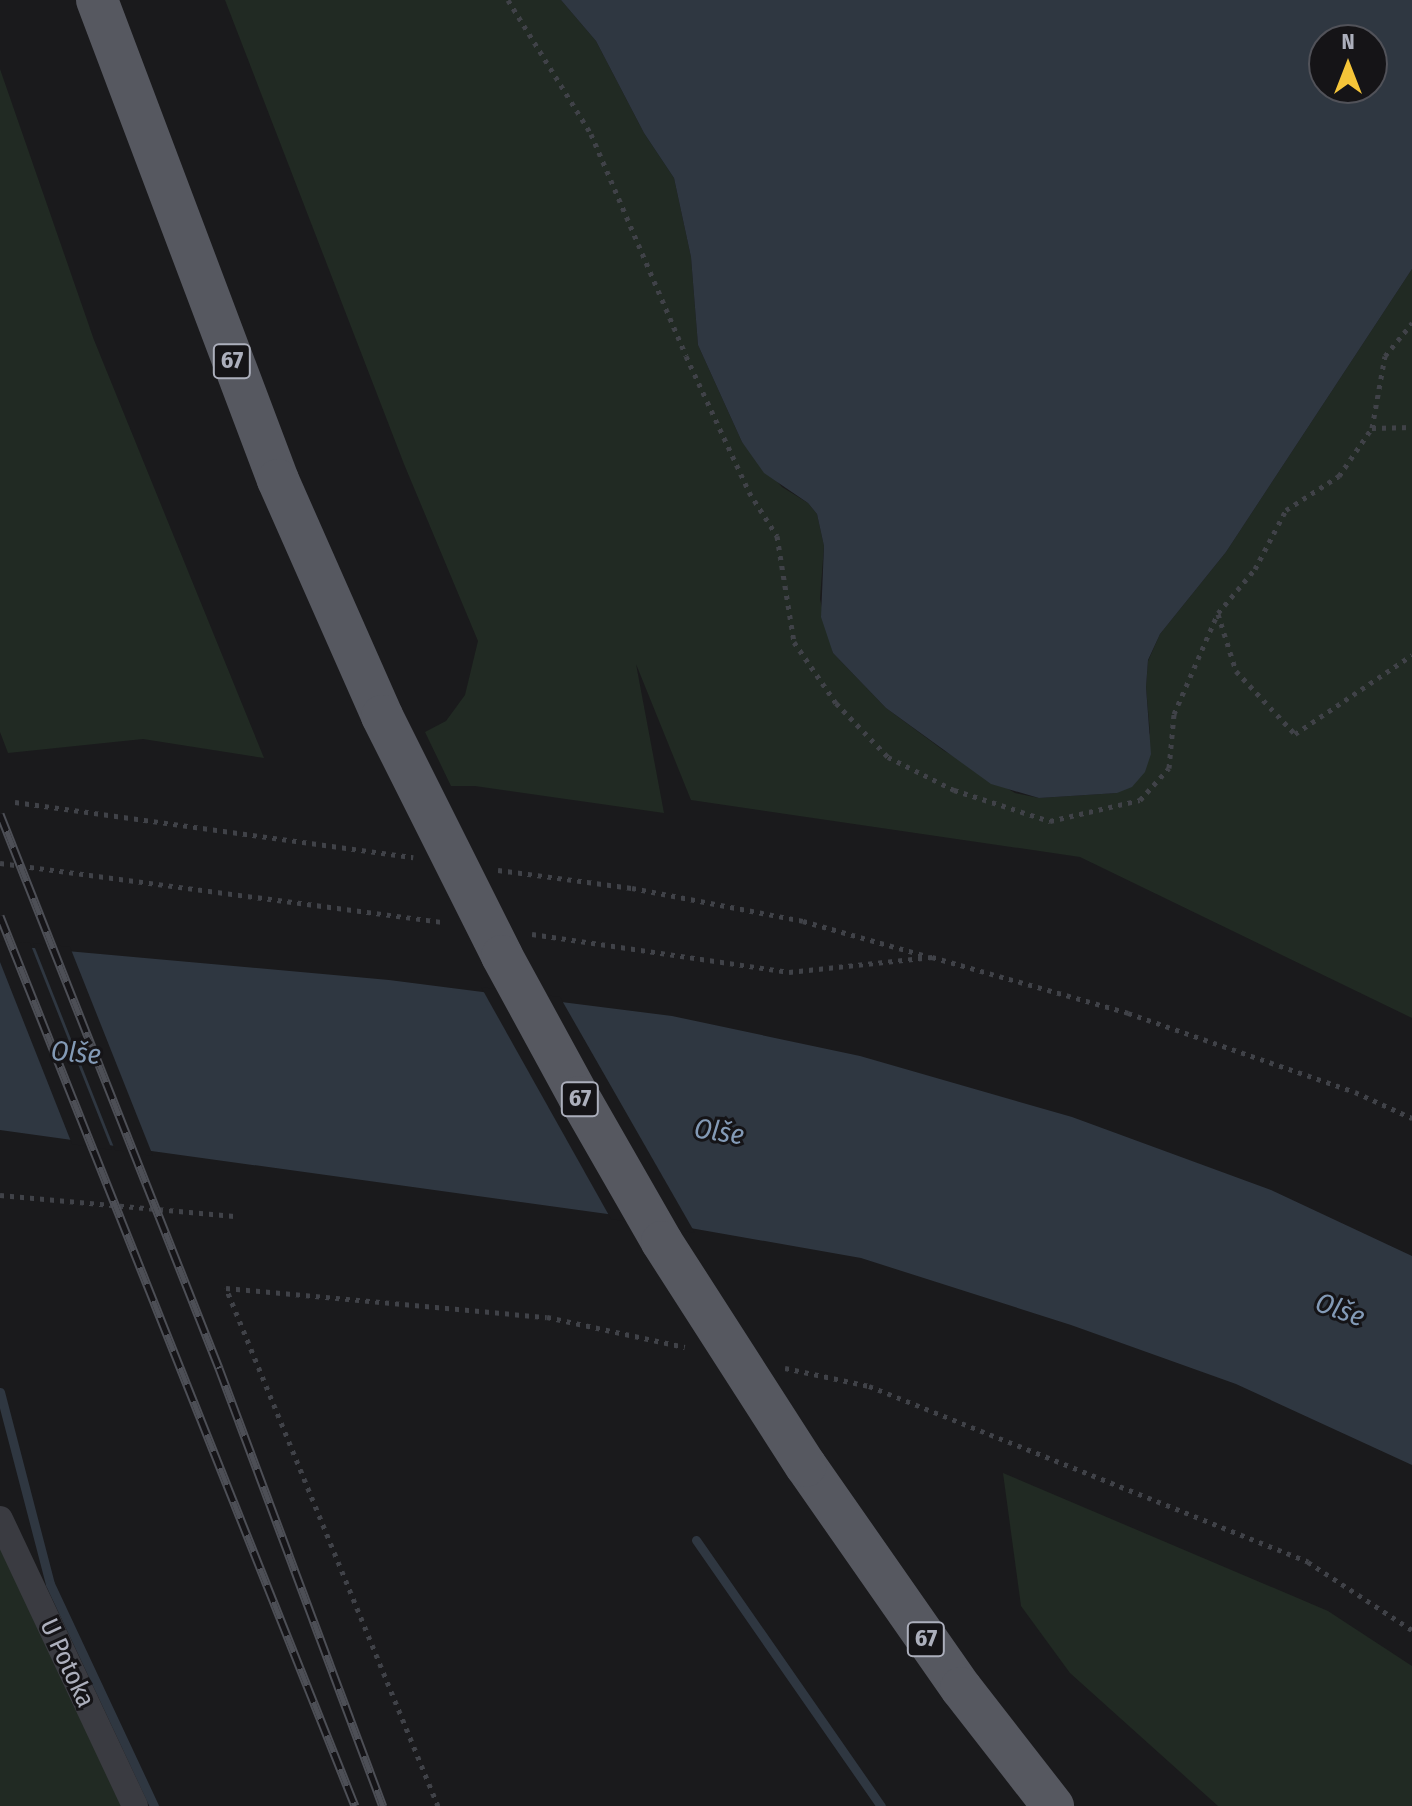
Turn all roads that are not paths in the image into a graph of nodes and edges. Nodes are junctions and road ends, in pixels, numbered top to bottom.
1 (97, 0) edge
2 (0, 1519) edge
3 (135, 1806) edge
4 (1053, 1806) edge

1 - 4 main road, 67, bridge
2 - 3 street, U Potoka

